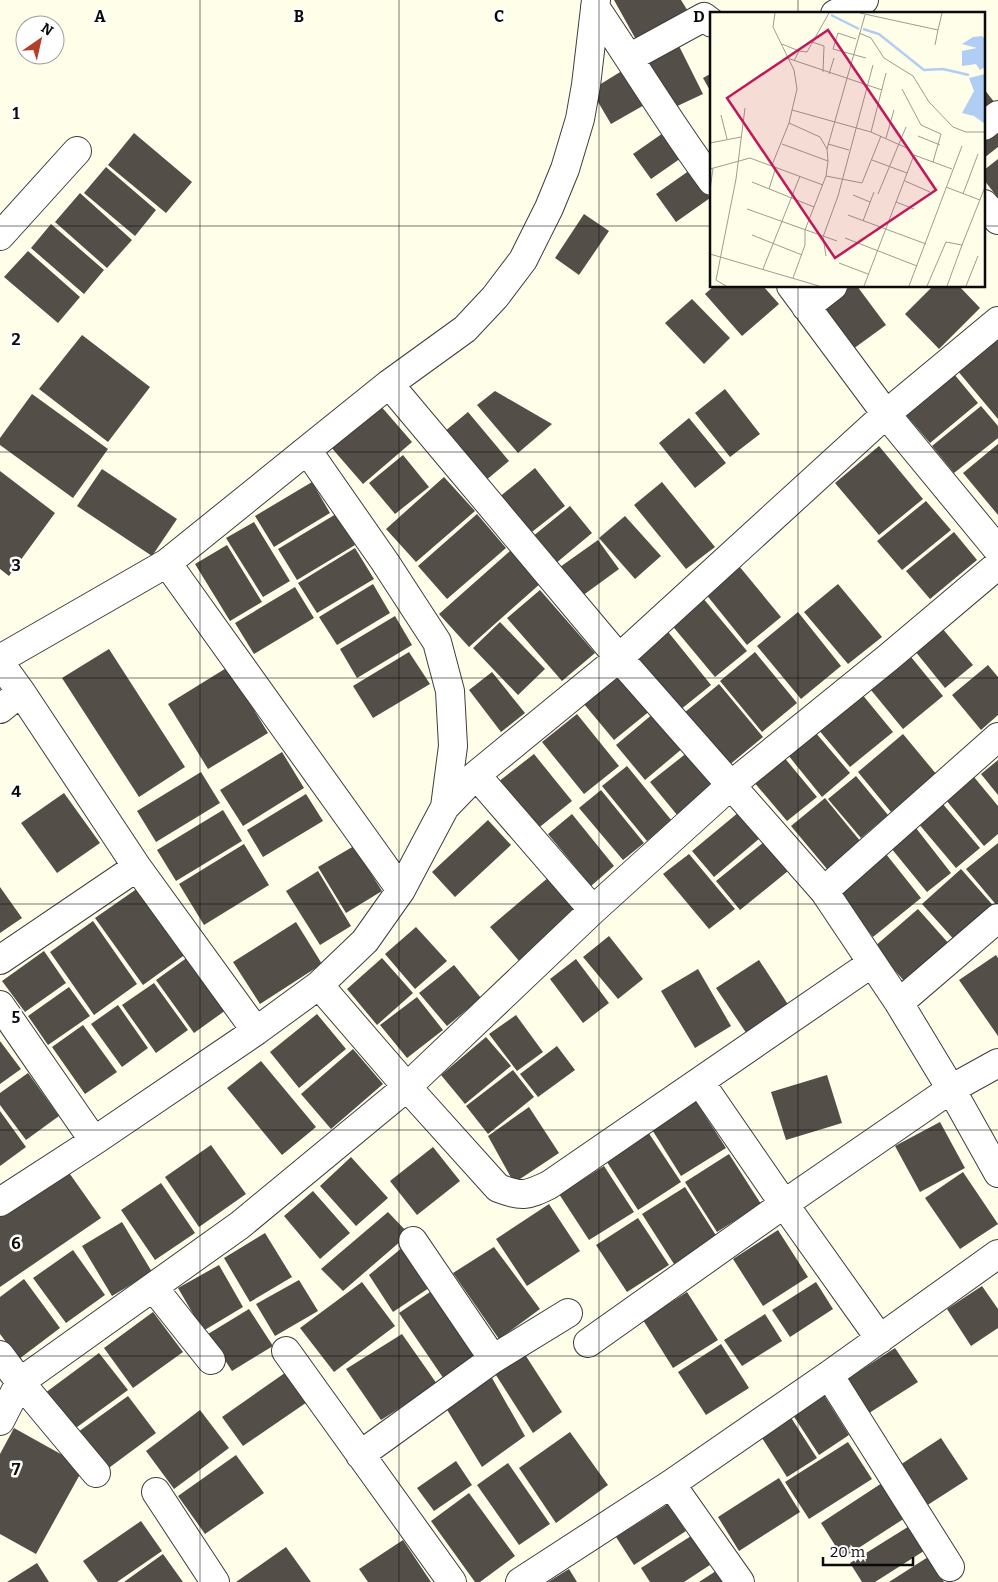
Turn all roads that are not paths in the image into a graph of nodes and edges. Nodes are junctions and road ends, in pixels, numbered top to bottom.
1 (864, 0) edge
2 (595, 3) edge
3 (840, 12) edge
4 (703, 13) edge
5 (629, 58) junction
6 (998, 115) edge
7 (986, 124) edge
8 (76, 151) dead end
9 (710, 178) edge
10 (986, 206) edge
11 (998, 220) edge
12 (0, 236) edge
13 (827, 288) edge
14 (799, 297) edge
15 (998, 321) edge
16 (389, 384) junction
17 (886, 414) junction
18 (307, 450) junction
19 (998, 550) edge
20 (167, 563) junction
21 (998, 565) edge
22 (619, 658) junction
23 (0, 659) edge
24 (0, 664) edge
25 (21, 692) junction
26 (0, 709) edge
27 (998, 737) edge
28 (476, 775) junction
29 (731, 786) junction
30 (445, 807) junction
31 (138, 867) junction
32 (401, 890) junction
33 (824, 891) junction
34 (593, 910) junction
35 (998, 918) edge
36 (0, 960) edge
37 (872, 963) junction
38 (319, 985) junction
39 (899, 1004) junction
40 (0, 1005) edge
41 (256, 1031) junction
42 (998, 1063) edge
43 (700, 1082) junction
44 (407, 1087) junction
45 (951, 1089) junction
46 (94, 1141) junction
47 (998, 1173) edge
48 (0, 1202) edge
49 (784, 1204) junction
50 (413, 1241) dead end
51 (998, 1254) edge
52 (153, 1287) junction
53 (568, 1312) dead end
54 (880, 1339) junction
55 (588, 1343) dead end
56 (286, 1351) dead end
57 (0, 1355) edge
58 (493, 1359) junction
59 (211, 1360) dead end
60 (828, 1375) junction
61 (20, 1382) junction
62 (0, 1421) edge
63 (360, 1455) junction
64 (96, 1473) dead end
65 (671, 1484) junction
66 (156, 1492) dead end
67 (950, 1567) dead end
68 (215, 1582) edge
69 (452, 1582) edge
70 (520, 1582) edge
71 (740, 1582) edge

1 - 3 street
2 - 5 street
2 - 16 street
4 - 5 street
5 - 9 street
6 - 7 street
8 - 12 street
10 - 11 street
13 - 14 street
14 - 17 street
15 - 17 street
16 - 18 street
16 - 22 street
17 - 19 street
17 - 22 street
18 - 20 street
18 - 30 street
20 - 23 street
20 - 32 street
21 - 29 street
22 - 28 street
22 - 29 street
24 - 25 street
25 - 26 street
25 - 31 street
27 - 33 street
28 - 30 street
28 - 34 street
29 - 33 street
29 - 34 street
30 - 32 street
31 - 36 street
31 - 41 street
32 - 38 street
33 - 37 street
34 - 44 street
35 - 39 street
37 - 39 street
37 - 43 street
38 - 41 street
38 - 44 street
39 - 45 street
40 - 46 street
41 - 46 street
42 - 45 street
43 - 44 street
43 - 49 street
44 - 52 street
45 - 47 street
45 - 49 street
46 - 48 street
49 - 54 street
49 - 55 street
50 - 58 street
51 - 54 street
52 - 59 street
52 - 61 street
53 - 58 street
54 - 60 street
56 - 63 street
57 - 61 street
58 - 63 street
60 - 65 street
60 - 67 street
61 - 62 street
61 - 64 street
63 - 69 street
65 - 70 street
65 - 71 street
66 - 68 street

